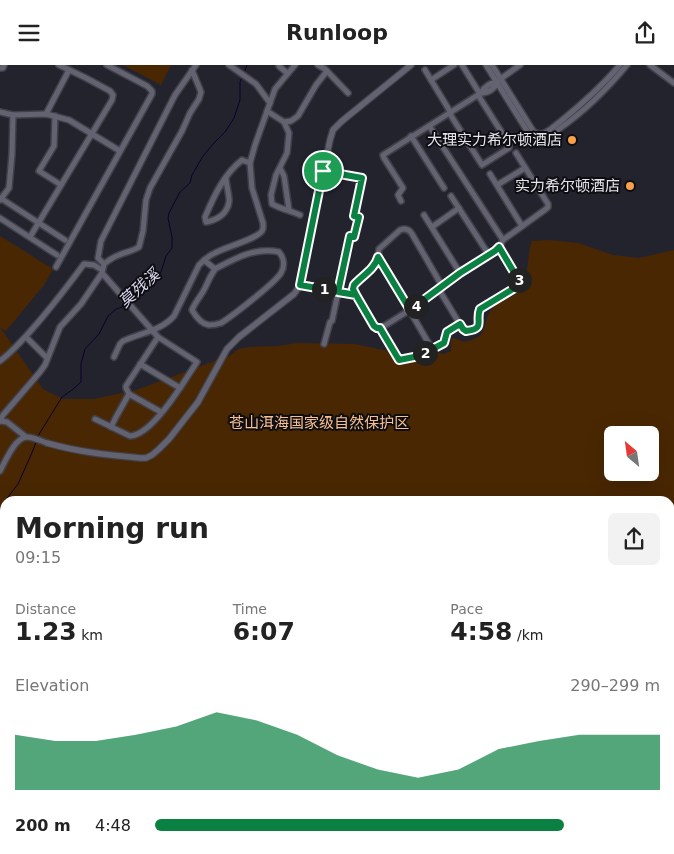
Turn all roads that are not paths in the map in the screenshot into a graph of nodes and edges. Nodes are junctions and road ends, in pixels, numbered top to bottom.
1 (4, 65) edge
2 (59, 65) edge
3 (107, 65) edge
4 (229, 65) edge
5 (279, 65) edge
6 (295, 65) edge
7 (318, 65) edge
8 (411, 65) edge
9 (454, 65) edge
10 (462, 65) edge
11 (486, 65) edge
12 (492, 65) edge
13 (520, 65) edge
14 (650, 65) edge
15 (623, 66) edge
16 (194, 67) edge
17 (0, 68) edge
18 (69, 70) junction
19 (425, 70) dead end
20 (327, 71) junction
21 (288, 73) junction
22 (431, 80) junction
23 (499, 81) junction
24 (674, 83) edge
25 (348, 93) dead end
26 (480, 94) junction
27 (270, 103) junction
28 (267, 111) junction
29 (0, 112) edge
30 (451, 113) junction
31 (46, 114) junction
32 (13, 115) junction
33 (55, 116) junction
34 (284, 122) junction
35 (430, 127) junction
36 (92, 134) junction
37 (411, 136) junction
38 (120, 151) junction
39 (516, 153) dead end
40 (250, 163) junction
41 (280, 168) junction
42 (525, 168) junction
43 (323, 171) junction
44 (490, 174) dead end
45 (226, 178) junction
46 (61, 185) junction
47 (497, 185) junction
48 (444, 188) dead end
49 (452, 196) dead end
50 (1, 199) edge
51 (401, 201) dead end
52 (459, 208) junction
53 (289, 210) junction
54 (300, 215) dead end
55 (424, 215) dead end
56 (0, 218) edge
57 (38, 223) junction
58 (522, 226) junction
59 (432, 227) junction
60 (30, 237) junction
61 (65, 240) dead end
62 (503, 240) junction
63 (499, 247) junction
64 (57, 255) dead end
65 (489, 255) junction
66 (378, 257) junction
67 (98, 258) junction
68 (204, 260) junction
69 (104, 264) junction
70 (94, 265) junction
71 (56, 267) dead end
72 (215, 269) junction
73 (102, 271) junction
74 (460, 273) junction
75 (300, 285) junction
76 (440, 287) junction
77 (338, 292) junction
78 (356, 295) junction
79 (410, 310) junction
80 (460, 324) junction
81 (380, 328) junction
82 (152, 330) junction
83 (26, 337) junction
84 (158, 337) junction
85 (324, 344) dead end
86 (432, 349) junction
87 (114, 357) dead end
88 (47, 359) junction
89 (0, 361) edge
90 (140, 364) junction
91 (180, 388) junction
92 (130, 394) junction
93 (161, 412) junction
94 (95, 419) dead end
95 (0, 421) edge
96 (112, 427) junction
97 (27, 437) junction
98 (47, 443) joint
99 (0, 471) edge

1 - 17 street
2 - 18 street
3 - 38 street
4 - 27 street
5 - 21 street
6 - 21 street
7 - 20 street
8 - 43 street
9 - 22 street
10 - 26 street
11 - 23 street
12 - 23 street
13 - 23 street
14 - 24 street
15 - 23 street
16 - 67 street
16 - 69 street
18 - 31 street
18 - 36 street
19 - 22 street
20 - 25 street
20 - 34 street
21 - 27 street
22 - 30 street
23 - 26 street
26 - 30 street
26 - 30 street
27 - 28 street
28 - 34 street
28 - 40 street
29 - 32 street
30 - 35 street
31 - 32 street
31 - 33 street
32 - 50 street
33 - 36 street
33 - 46 street
34 - 41 street
35 - 37 street
35 - 62 street
36 - 38 street
36 - 46 street
37 - 48 street
37 - 51 street
38 - 71 street
39 - 42 street
40 - 45 street
40 - 68 street
41 - 53 street
41 - 53 street
42 - 47 street
42 - 58 street
43 - 75 street
43 - 77 street
44 - 47 street
45 - 45 street
46 - 57 street
47 - 58 street
49 - 52 street
50 - 57 street
52 - 59 street
52 - 65 street
53 - 54 street
55 - 59 street
56 - 60 street
57 - 60 street
57 - 61 street
58 - 62 street
59 - 74 street
60 - 64 street
62 - 63 street
63 - 65 street
63 - 80 street
65 - 74 street
66 - 76 street
66 - 78 street
66 - 79 street
67 - 69 street
67 - 70 street
68 - 72 street
68 - 82 street
69 - 73 street
70 - 73 street
70 - 83 street
72 - 72 street
73 - 82 street
73 - 88 street
74 - 76 street
75 - 77 street
75 - 98 street
76 - 79 street
76 - 80 street
77 - 78 street
77 - 85 street
78 - 81 street
79 - 81 street
79 - 86 street
80 - 86 street
81 - 86 street
82 - 84 street
82 - 87 street
83 - 88 street
83 - 89 street
84 - 90 street
84 - 91 street
88 - 95 street
90 - 91 street
90 - 92 street
91 - 93 street
92 - 93 street
92 - 96 street
93 - 96 street
94 - 96 street
95 - 97 street
97 - 98 street
97 - 99 street

